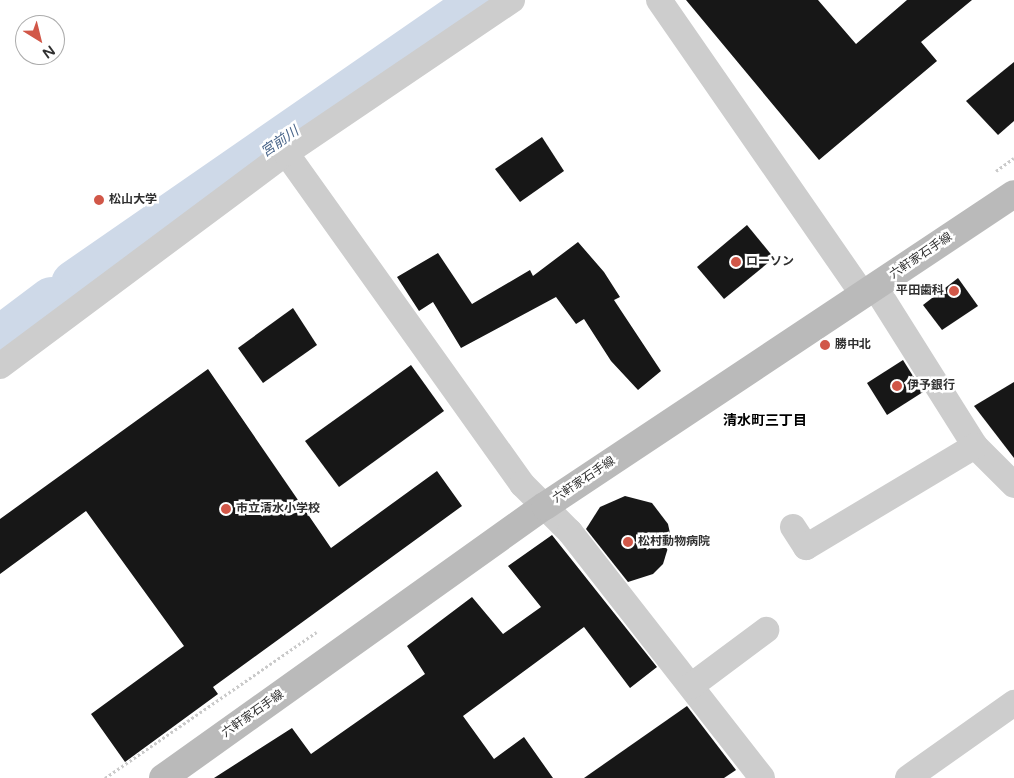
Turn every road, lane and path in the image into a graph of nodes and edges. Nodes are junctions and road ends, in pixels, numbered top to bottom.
1 (512, 0) edge
2 (660, 0) edge
3 (286, 153) junction
4 (1014, 194) edge
5 (869, 291) junction
6 (0, 366) edge
7 (975, 446) junction
8 (1014, 485) edge
9 (545, 506) junction
10 (793, 527) dead end
11 (766, 630) dead end
12 (690, 686) junction
13 (1014, 703) edge
14 (179, 773) edge
15 (762, 778) edge
16 (908, 778) edge

1 - 3 street
2 - 5 street
3 - 6 street
3 - 9 street
4 - 5 main road, 六軒家石手線
5 - 7 street
5 - 9 main road, 六軒家石手線
7 - 8 street
7 - 10 street
9 - 12 street
9 - 14 main road, 六軒家石手線
11 - 12 street
12 - 15 street
13 - 16 street

